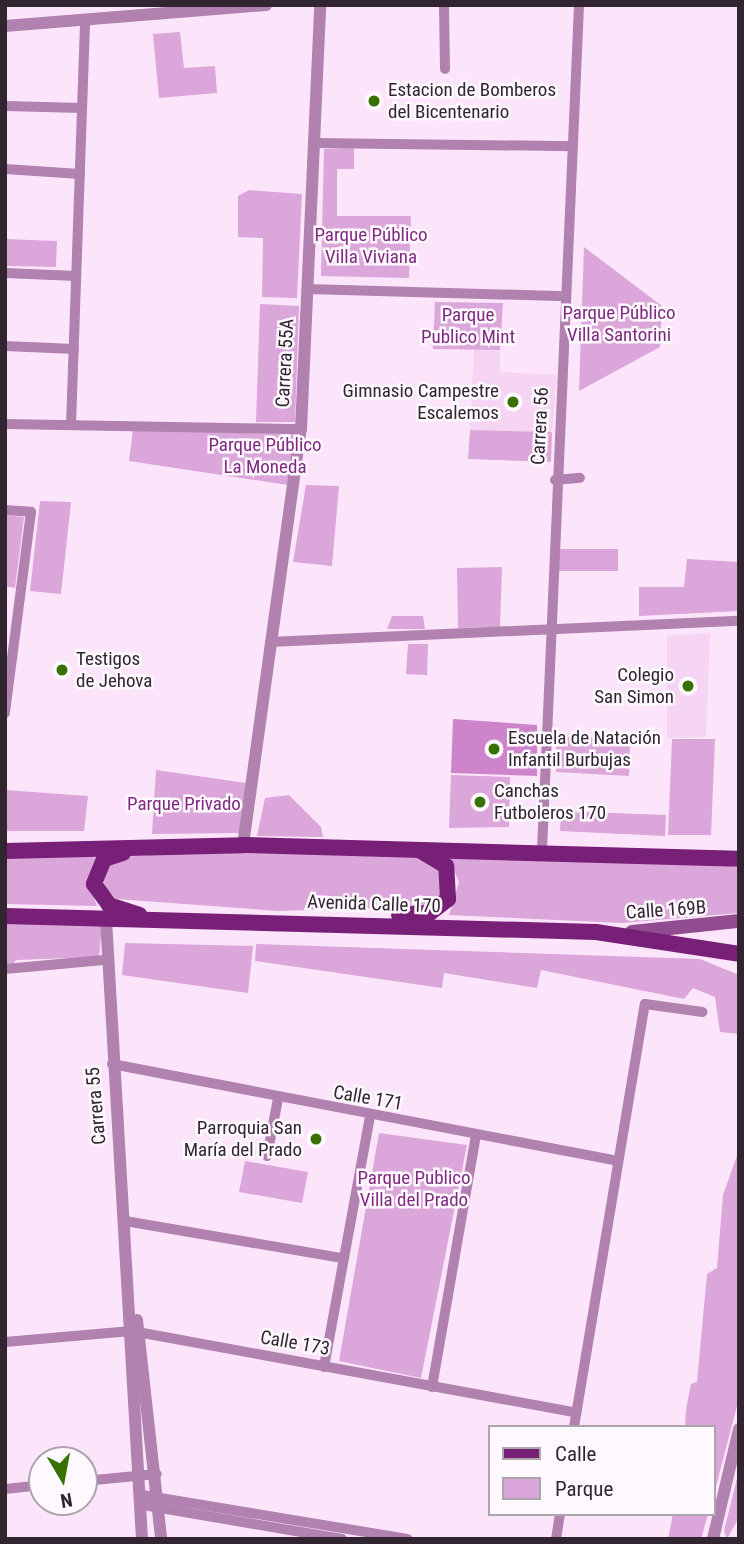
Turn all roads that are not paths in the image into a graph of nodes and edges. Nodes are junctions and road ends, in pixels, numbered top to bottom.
1 (266, 5) edge
2 (320, 5) edge
3 (444, 5) edge
4 (579, 5) edge
5 (85, 19) junction
6 (5, 26) edge
7 (444, 69) dead end
8 (5, 106) edge
9 (82, 108) junction
10 (314, 143) junction
11 (572, 146) junction
12 (5, 169) edge
13 (80, 174) junction
14 (5, 273) edge
15 (76, 276) junction
16 (307, 289) junction
17 (565, 296) junction
18 (5, 346) edge
19 (74, 349) junction
20 (5, 424) edge
21 (71, 425) junction
22 (301, 429) junction
23 (580, 478) dead end
24 (555, 480) junction
25 (5, 510) edge
26 (739, 621) edge
27 (547, 631) junction
28 (270, 642) junction
29 (5, 713) edge
30 (243, 845) junction
31 (188, 846) junction
32 (411, 848) junction
33 (542, 849) junction
34 (5, 851) edge
35 (739, 857) edge
36 (5, 916) edge
37 (106, 919) junction
38 (156, 920) junction
39 (739, 921) edge
40 (331, 923) junction
41 (596, 932) junction
42 (719, 949) junction
43 (739, 954) edge
44 (104, 960) junction
45 (739, 961) edge
46 (5, 969) edge
47 (702, 1012) dead end
48 (112, 1064) junction
49 (278, 1099) junction
50 (370, 1115) junction
51 (476, 1136) junction
52 (267, 1156) dead end
53 (618, 1161) junction
54 (125, 1222) junction
55 (341, 1258) junction
56 (136, 1332) junction
57 (5, 1342) edge
58 (324, 1367) junction
59 (432, 1387) junction
60 (577, 1413) junction
61 (574, 1425) edge
62 (739, 1429) edge
63 (157, 1474) junction
64 (141, 1476) junction
65 (98, 1480) edge
66 (28, 1487) edge
67 (5, 1489) edge
68 (143, 1500) junction
69 (160, 1501) junction
70 (560, 1516) edge
71 (317, 1532) edge
72 (142, 1539) edge
73 (161, 1539) edge
74 (342, 1539) edge
75 (407, 1539) edge
76 (556, 1539) edge
77 (713, 1539) edge

1 - 5 street
2 - 10 street, Carrera 55A
3 - 7 street
4 - 11 street, Carrera 56
5 - 6 street
5 - 9 street
8 - 9 street
9 - 13 street
10 - 11 street
10 - 16 street, Carrera 55A
11 - 17 street, Carrera 56
12 - 13 street
13 - 15 street
14 - 15 street
15 - 19 street
16 - 17 street
16 - 22 street, Carrera 55A
17 - 24 street, Carrera 56
18 - 19 street
19 - 21 street
20 - 21 street
21 - 22 street
22 - 28 street, Carrera 55A
23 - 24 street
24 - 27 street, Carrera 56
25 - 29 street
26 - 27 street
27 - 28 street
27 - 33 street, Carrera 56
28 - 30 street, Carrera 55A
30 - 31 main road
30 - 32 main road
31 - 34 main road
31 - 38 main road
32 - 33 main road
32 - 40 main road
33 - 35 main road
36 - 37 main road, Avenida Calle 170
37 - 38 main road, Avenida Calle 170
37 - 44 street, Carrera 55
38 - 40 main road, Avenida Calle 170
39 - 41 main road, Calle 169B
40 - 41 main road, Avenida Calle 170
41 - 42 main road, Avenida Calle 170
42 - 43 main road, Avenida Calle 170
42 - 45 street
44 - 46 street
44 - 48 street, Carrera 55
47 - 53 street
48 - 49 street, Calle 171
48 - 54 street, Carrera 55
49 - 50 street, Calle 171
49 - 52 street
50 - 51 street, Calle 171
50 - 55 street
51 - 53 street, Calle 171
51 - 59 street
53 - 60 street
54 - 55 street
54 - 56 street, Carrera 55
55 - 58 street
56 - 57 street, Calle 173
56 - 58 street, Calle 173
56 - 63 street, Carrera 55
56 - 64 street, Carrera 55
58 - 59 street, Calle 173
59 - 60 street, Calle 173
60 - 61 street
62 - 77 street
63 - 64 street
63 - 69 street, Carrera 55
64 - 65 street
64 - 68 street, Carrera 55
66 - 67 street
68 - 69 street
68 - 72 street, Carrera 55
69 - 71 street
69 - 73 street, Carrera 55
70 - 76 street
71 - 74 street
71 - 75 street

